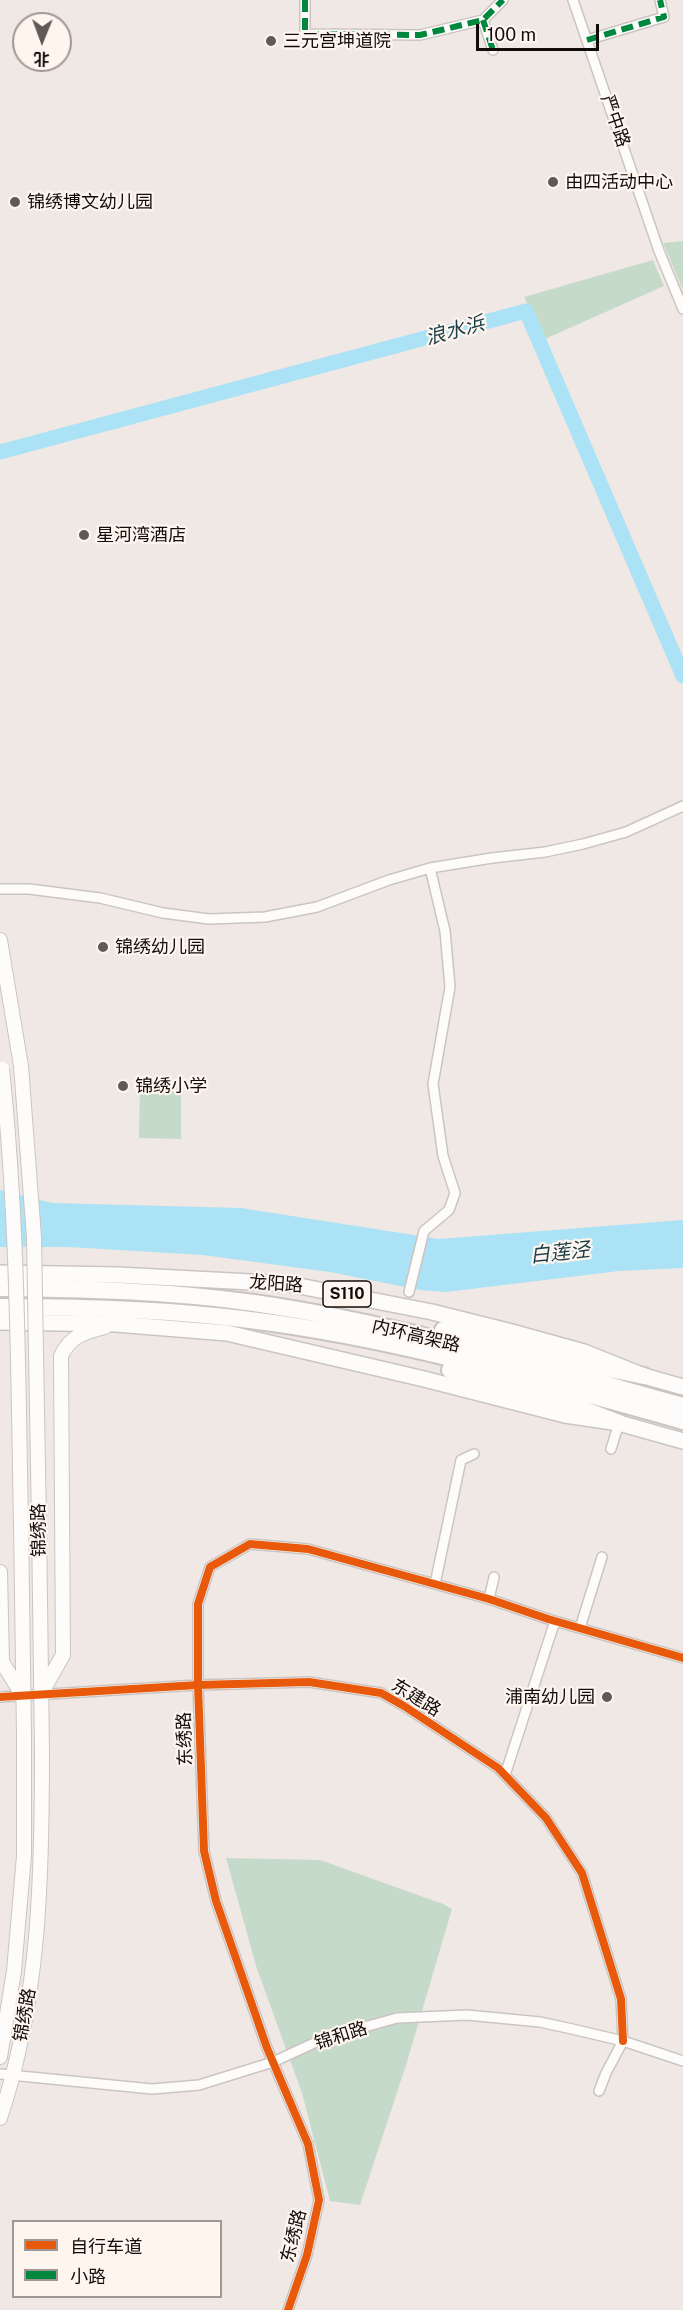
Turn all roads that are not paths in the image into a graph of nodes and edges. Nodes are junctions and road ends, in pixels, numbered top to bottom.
1 (305, 0) edge
2 (503, 0) edge
3 (573, 0) edge
4 (660, 0) edge
5 (483, 20) junction
6 (587, 40) junction
7 (493, 50) dead end
8 (683, 309) edge
9 (683, 807) edge
10 (430, 868) junction
11 (0, 889) edge
12 (0, 940) edge
13 (1, 1063) edge
14 (0, 1273) edge
15 (0, 1288) edge
16 (409, 1292) dead end
17 (0, 1307) edge
18 (291, 1317) junction
19 (0, 1322) edge
20 (116, 1324) junction
21 (644, 1376) junction
22 (683, 1387) edge
23 (630, 1399) junction
24 (683, 1406) edge
25 (683, 1421) edge
26 (619, 1423) junction
27 (683, 1442) edge
28 (610, 1449) dead end
29 (474, 1454) dead end
30 (602, 1557) dead end
31 (0, 1572) edge
32 (494, 1577) dead end
33 (435, 1584) junction
34 (489, 1599) junction
35 (555, 1621) junction
36 (580, 1628) junction
37 (683, 1658) edge
38 (198, 1685) junction
39 (41, 1694) junction
40 (23, 1696) junction
41 (0, 1697) edge
42 (505, 1774) junction
43 (623, 2041) junction
44 (0, 2056) edge
45 (683, 2061) edge
46 (273, 2062) junction
47 (7, 2074) edge
48 (599, 2091) dead end
49 (0, 2118) edge
50 (288, 2310) edge

1 - 5 street
2 - 5 street
3 - 6 street, 严中路
4 - 6 street
5 - 7 street
6 - 8 street, 严中路
9 - 10 street
10 - 11 street
10 - 16 street
12 - 39 main road, 锦绣路, bridge
13 - 40 main road, 锦绣路, bridge
14 - 21 main road, 龙阳路 / S110
15 - 18 highway, 内环高架路
17 - 18 highway, 内环高架路
18 - 21 highway
18 - 23 highway, 内环高架路
18 - 26 highway
19 - 20 main road
20 - 26 main road
20 - 39 main road
21 - 22 main road, 龙阳路 / S110
23 - 24 highway, 内环高架路
23 - 25 highway, 内环高架路
26 - 27 main road
26 - 28 street
29 - 33 street
30 - 36 street
31 - 40 main road
32 - 34 street
33 - 34 street, 东绣路
33 - 38 street, 东绣路
34 - 35 street, 东绣路
35 - 36 street, 东绣路
35 - 42 street
36 - 37 street, 东绣路
38 - 39 street, 东建路
38 - 42 street, 东建路
38 - 46 street, 东绣路
39 - 40 street, 东建路
39 - 47 main road, 锦绣路
40 - 41 street, 东建路
40 - 44 main road, 锦绣路
42 - 43 street, 东建路
43 - 45 street, 锦和路
43 - 46 street, 锦和路
43 - 48 street
46 - 47 street, 锦和路
46 - 50 street, 东绣路
47 - 49 main road, 锦绣路

